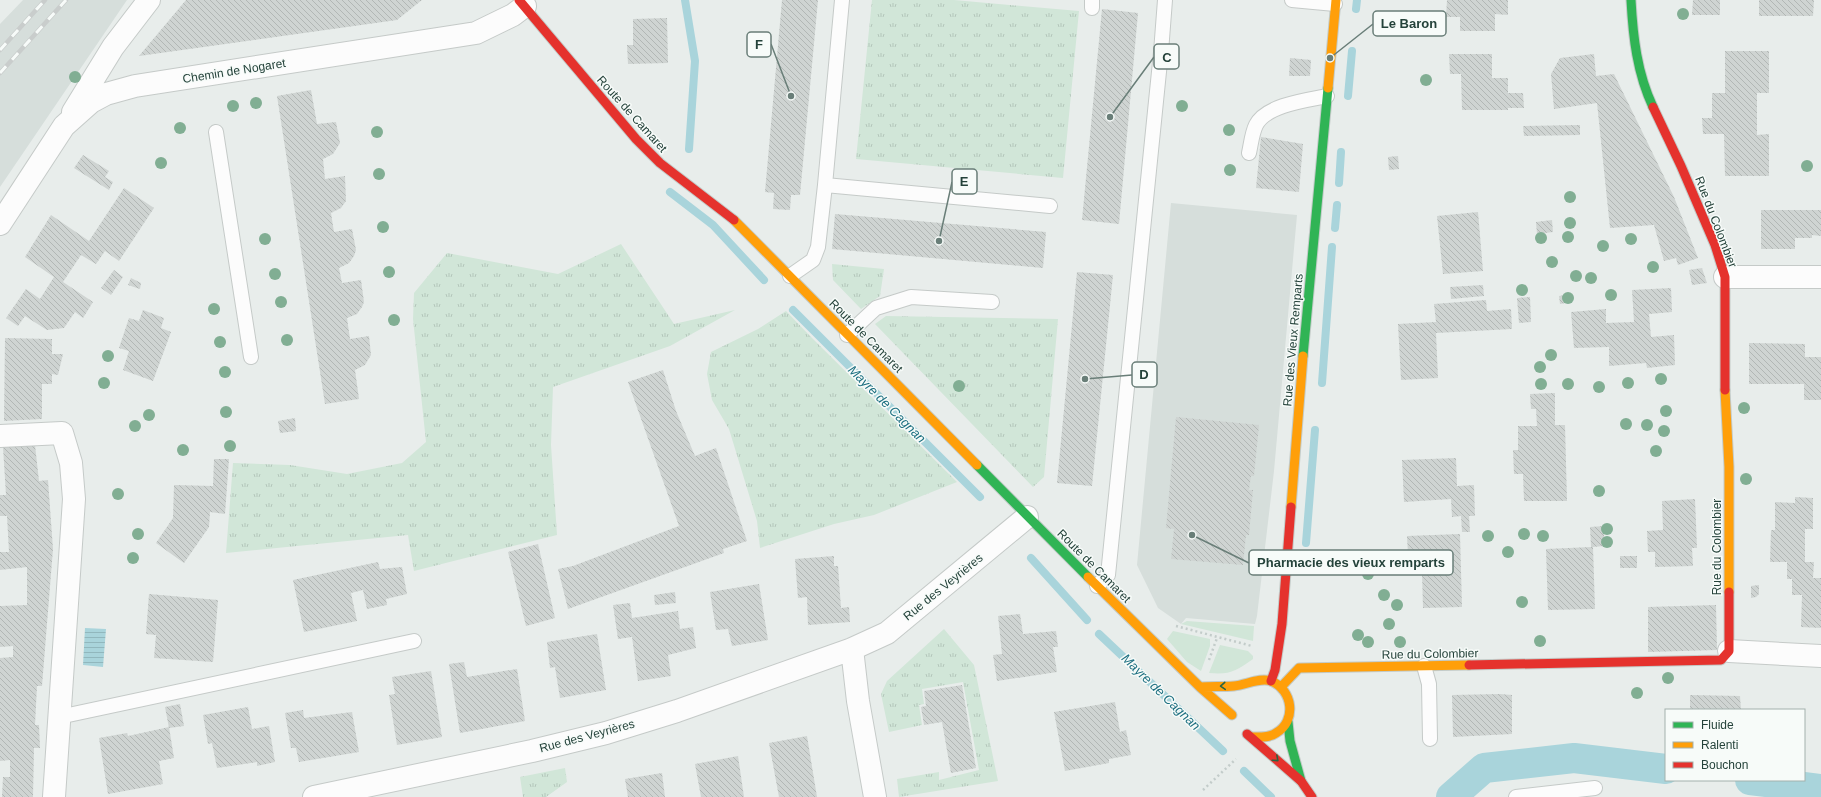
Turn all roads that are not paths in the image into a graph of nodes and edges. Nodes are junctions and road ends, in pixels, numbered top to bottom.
1 (148, 0) edge
2 (842, 0) edge
3 (1165, 0) edge
4 (1292, 0) edge
5 (1631, 0) edge
6 (1335, 2) edge
7 (522, 3) edge
8 (1327, 96) junction
9 (64, 126) junction
10 (216, 132) dead end
11 (1249, 153) dead end
12 (825, 185) junction
13 (1050, 206) dead end
14 (0, 224) edge
15 (790, 276) junction
16 (1725, 277) junction
17 (1821, 277) edge
18 (992, 302) dead end
19 (848, 334) junction
20 (251, 356) dead end
21 (0, 436) edge
22 (1027, 517) junction
23 (1097, 586) junction
24 (414, 642) dead end
25 (852, 649) junction
26 (1730, 651) junction
27 (1821, 656) edge
28 (1424, 666) junction
29 (1271, 681) junction
30 (1246, 684) junction
31 (1200, 687) junction
32 (1281, 687) junction
33 (1232, 715) junction
34 (59, 717) junction
35 (1288, 722) junction
36 (1252, 737) junction
37 (1430, 739) dead end
38 (1301, 781) junction
39 (1595, 788) dead end
40 (54, 797) edge
41 (314, 797) edge
42 (875, 797) edge
43 (1312, 797) edge
44 (1516, 797) edge

1 - 9 street
2 - 12 lane
3 - 23 lane
4 - 6 lane
5 - 16 main road, Rue du Colombier
6 - 8 main road, Rue des Vieux Remparts
7 - 9 street, Chemin de Nogaret
7 - 15 main road, Route de Camaret
8 - 11 lane
8 - 29 main road, Rue des Vieux Remparts
9 - 14 street, Chemin de Nogaret
10 - 20 lane
12 - 13 lane
12 - 15 lane
15 - 19 main road, Route de Camaret
16 - 17 street
16 - 26 main road, Rue du Colombier
18 - 19 lane
19 - 22 main road, Route de Camaret
21 - 34 street
22 - 23 main road, Route de Camaret
22 - 25 street, Rue des Veyrières
23 - 31 main road, Route de Camaret
24 - 34 lane
25 - 41 street, Rue des Veyrières
25 - 42 street
26 - 27 street
26 - 28 main road, Rue du Colombier
28 - 32 main road, Rue du Colombier
28 - 37 lane
29 - 30 main road
29 - 32 main road
30 -> 31 main road
30 - 33 main road, Route de Camaret
31 - 33 main road, Route de Camaret
32 - 35 main road, Route de Camaret
33 - 36 main road, Route de Camaret
34 - 40 street
35 - 36 main road
35 - 38 main road, Route de Camaret
36 -> 38 main road, Route de Camaret
38 - 43 main road, Route de Camaret
39 - 44 lane

